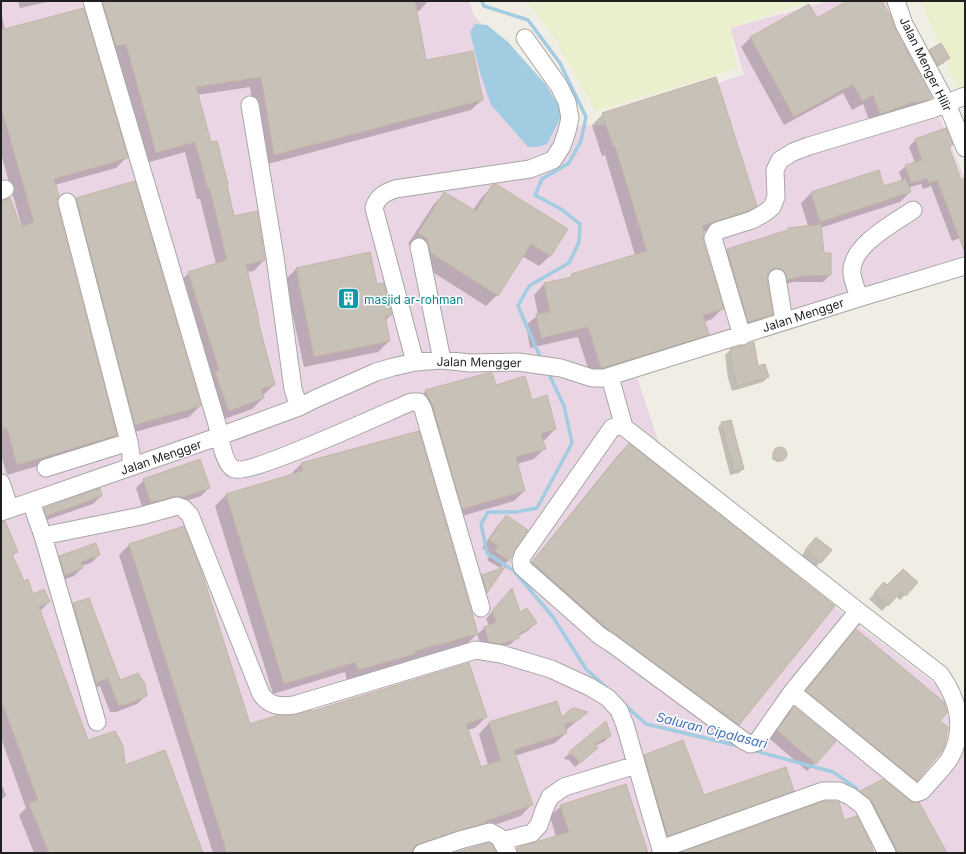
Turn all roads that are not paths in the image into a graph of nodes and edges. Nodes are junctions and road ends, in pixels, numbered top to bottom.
1 (92, 1) edge
2 (896, 1) edge
3 (904, 1) edge
4 (904, 24) junction
5 (525, 38) dead end
6 (965, 96) edge
7 (947, 104) junction
8 (250, 105) dead end
9 (965, 148) edge
10 (67, 202) dead end
11 (913, 210) dead end
12 (419, 247) dead end
13 (965, 266) edge
14 (777, 278) dead end
15 (859, 298) junction
16 (784, 321) junction
17 (742, 336) junction
18 (442, 360) junction
19 (416, 362) junction
20 (610, 377) junction
21 (299, 407) junction
22 (624, 427) junction
23 (220, 436) junction
24 (129, 442) junction
25 (131, 466) junction
26 (46, 468) dead end
27 (1, 483) edge
28 (31, 502) junction
29 (5, 511) edge
30 (43, 536) junction
31 (481, 608) dead end
32 (858, 611) junction
33 (792, 692) junction
34 (961, 707) edge
35 (97, 722) dead end
36 (636, 765) junction
37 (505, 847) edge
38 (662, 851) edge
39 (422, 853) edge
40 (887, 853) edge

1 - 23 street
2 - 4 street, Jalan Menger Hilir
3 - 4 street
4 - 7 street, Jalan Menger Hilir
5 - 19 street
6 - 7 street
7 - 9 street, Jalan Menger Hilir
7 - 17 street
8 - 21 street
10 - 24 street
11 - 15 street
12 - 18 street
13 - 15 street, Jalan Mengger
14 - 16 street
15 - 16 street, Jalan Mengger
16 - 17 street, Jalan Mengger
17 - 20 street, Jalan Mengger
18 - 19 street, Jalan Mengger
18 - 20 street, Jalan Mengger
19 - 21 street, Jalan Mengger
20 - 22 street
21 - 23 street, Jalan Mengger
22 - 32 street
22 - 33 street
23 - 25 street, Jalan Mengger
23 - 31 street
24 - 25 street
24 - 26 street
25 - 28 street, Jalan Mengger
27 - 29 street
28 - 29 street, Jalan Mengger
28 - 30 street
30 - 35 street
30 - 36 street
32 - 33 street
32 - 34 street
33 - 34 street
36 - 37 street
36 - 38 street
37 - 39 street
38 - 40 street

